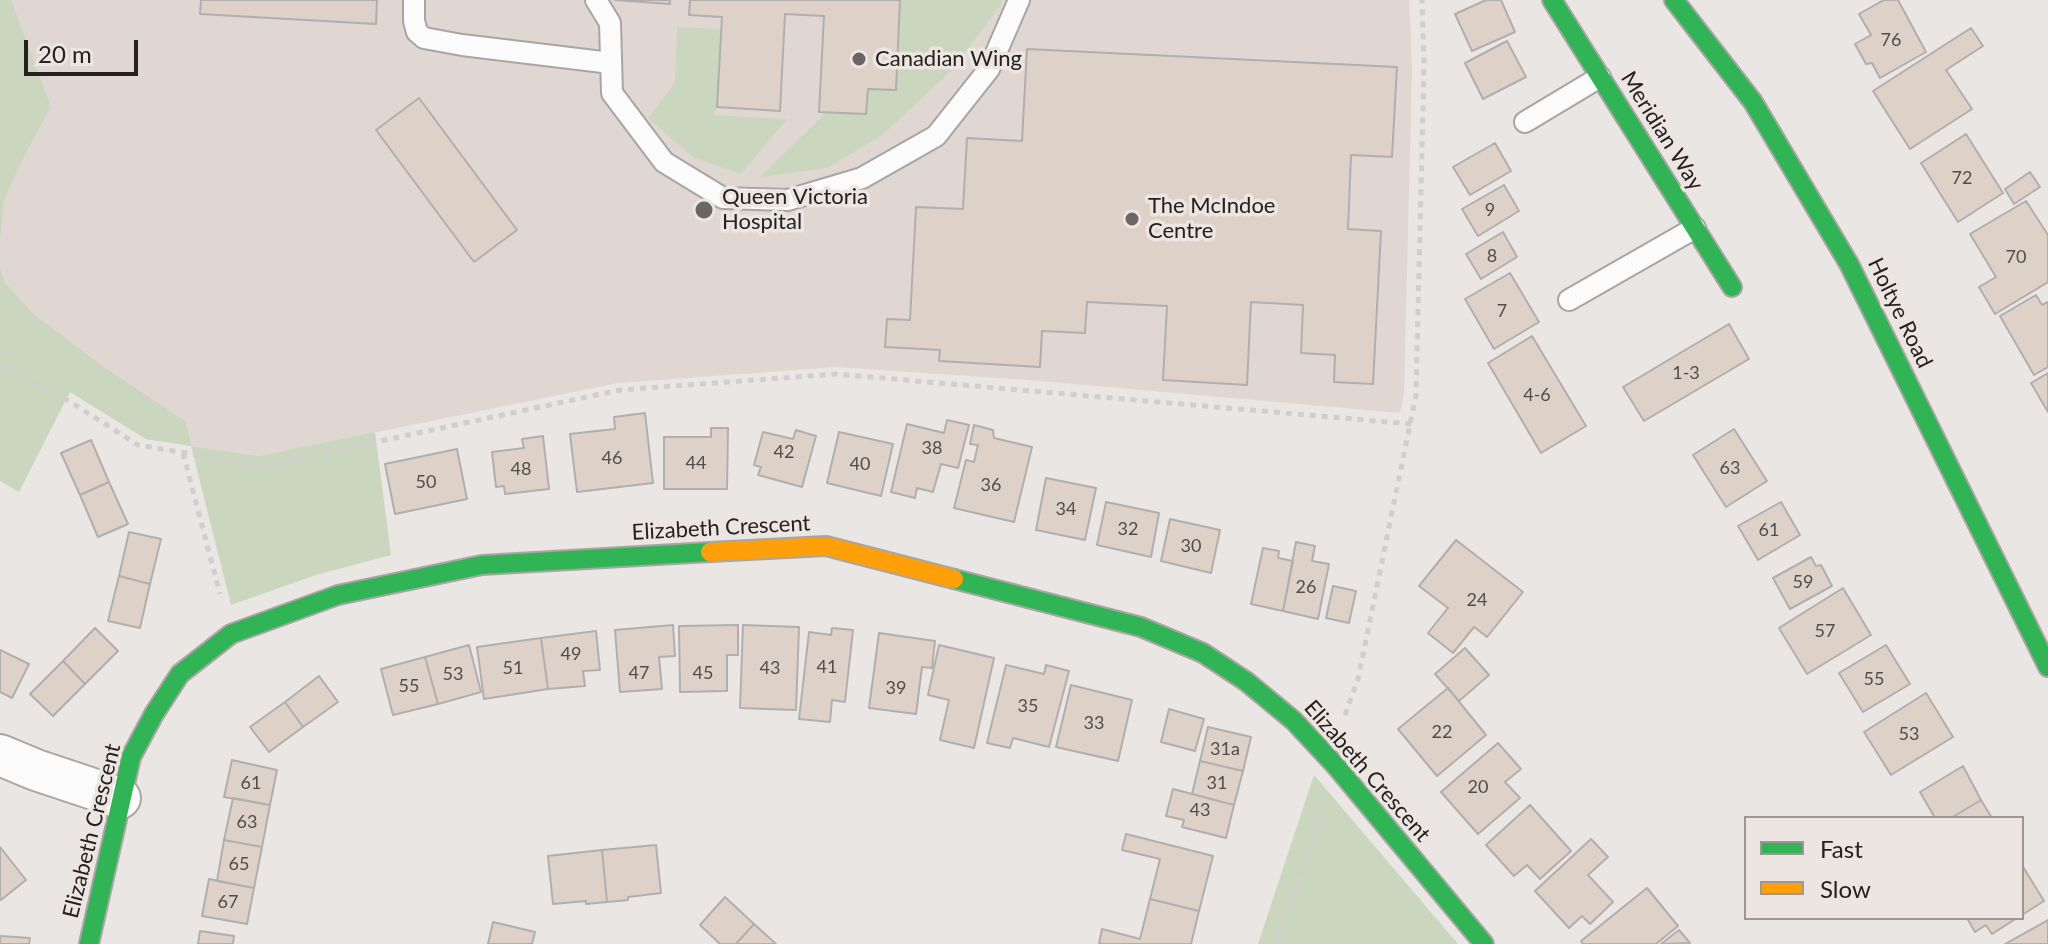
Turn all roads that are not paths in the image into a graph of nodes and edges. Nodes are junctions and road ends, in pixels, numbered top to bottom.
1 (414, 0) edge
2 (596, 0) edge
3 (1019, 0) edge
4 (1552, 0) edge
5 (1674, 0) edge
6 (611, 63) junction
7 (1600, 77) junction
8 (1525, 122) dead end
9 (1695, 228) junction
10 (1732, 287) dead end
11 (1569, 300) dead end
12 (2048, 667) edge
13 (0, 755) edge
14 (120, 798) junction
15 (89, 944) edge
16 (1484, 944) edge

1 - 6 lane
2 - 6 lane
3 - 6 lane
4 - 7 street, Meridian Way
5 - 12 street, Holtye Road
7 - 8 lane
7 - 9 street, Meridian Way
9 - 10 street, Meridian Way
9 - 11 lane
13 - 14 street
14 - 15 street, Elizabeth Crescent
14 - 16 street, Elizabeth Crescent

